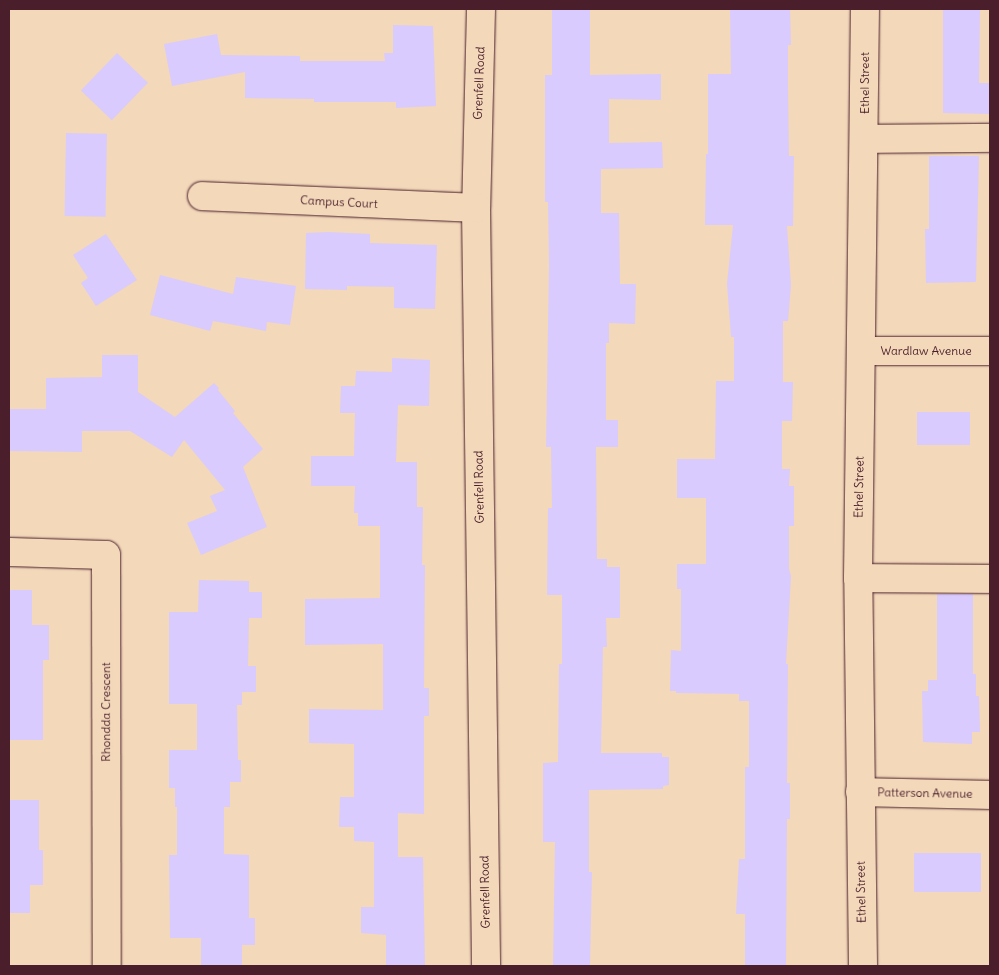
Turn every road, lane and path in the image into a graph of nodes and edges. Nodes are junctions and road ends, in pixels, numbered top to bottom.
1 (481, 9) edge
2 (865, 9) edge
3 (990, 138) edge
4 (865, 139) junction
5 (202, 196) dead end
6 (476, 208) junction
7 (990, 351) edge
8 (861, 352) junction
9 (9, 552) edge
10 (858, 578) junction
11 (990, 579) edge
12 (860, 792) junction
13 (990, 794) edge
14 (107, 966) edge
15 (486, 966) edge
16 (863, 966) edge

1 - 6 street, Grenfell Road
2 - 4 street, Ethel Street
3 - 4 street
4 - 8 street, Ethel Street
5 - 6 street, Campus Court
6 - 15 street, Grenfell Road
7 - 8 street, Wardlaw Avenue
8 - 10 street, Ethel Street
9 - 14 street, Rhondda Crescent
10 - 11 street
10 - 12 street, Ethel Street
12 - 13 street, Patterson Avenue
12 - 16 street, Ethel Street

